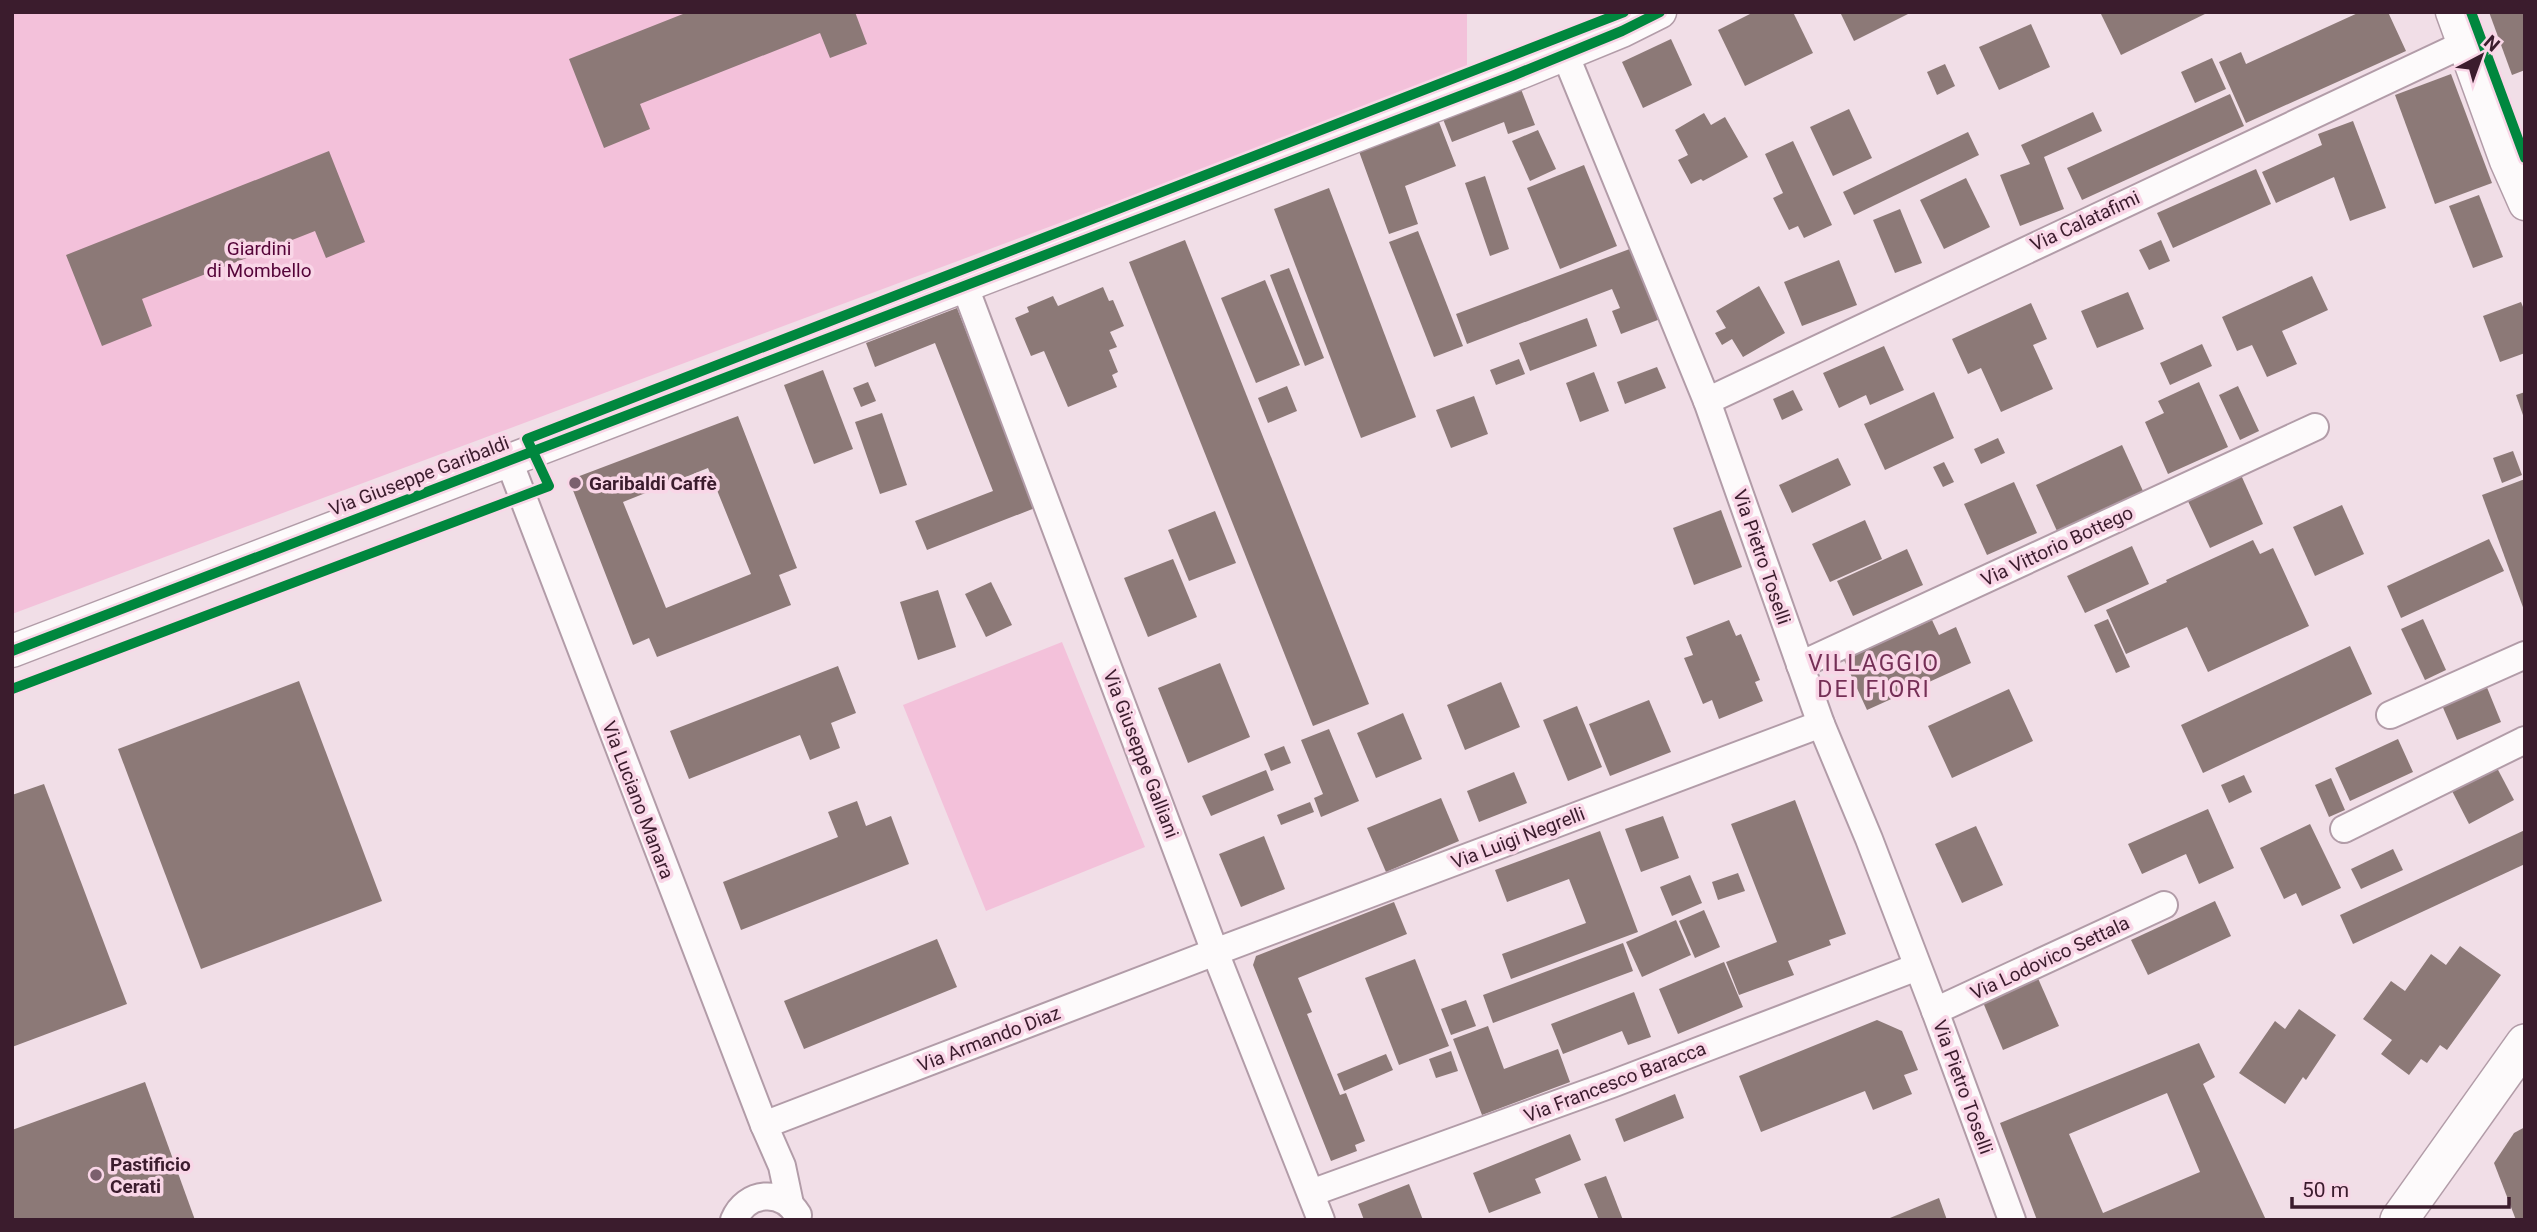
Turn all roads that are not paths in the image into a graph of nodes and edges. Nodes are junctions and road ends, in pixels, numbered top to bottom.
1 (1660, 12) edge
2 (2452, 12) edge
3 (2464, 44) junction
4 (1565, 54) junction
5 (2525, 204) edge
6 (965, 287) junction
7 (1707, 401) junction
8 (2315, 427) dead end
9 (509, 461) junction
10 (12, 651) edge
11 (2525, 655) edge
12 (1800, 665) junction
13 (2390, 715) dead end
14 (1821, 724) junction
15 (2525, 740) edge
16 (2344, 829) dead end
17 (2164, 905) dead end
18 (1215, 952) junction
19 (1917, 967) junction
20 (1935, 1011) junction
21 (2525, 1044) edge
22 (766, 1132) junction
23 (1311, 1193) junction
24 (752, 1199) junction
25 (795, 1212) edge
26 (734, 1220) edge
27 (1321, 1220) edge
28 (2012, 1220) edge
29 (2399, 1220) edge

1 - 4 street, Via Giuseppe Garibaldi
2 - 3 street
3 - 5 street
3 - 7 street, Via Calatafimi
4 - 6 street, Via Giuseppe Garibaldi
4 - 7 street, Via Pietro Toselli
6 - 9 street, Via Giuseppe Garibaldi
6 - 18 street, Via Giuseppe Galliani
7 - 12 street, Via Pietro Toselli
8 - 12 street, Via Vittorio Bottego
9 - 10 street, Via Giuseppe Garibaldi
9 - 22 street, Via Luciano Manara
11 - 13 street
12 - 14 street, Via Pietro Toselli
14 - 18 street, Via Luigi Negrelli
14 - 19 street, Via Pietro Toselli
15 - 16 street
17 - 20 street, Via Lodovico Settala
18 - 22 street, Via Armando Diaz
18 - 23 street, Via Giuseppe Galliani
19 - 20 street, Via Pietro Toselli
19 - 23 street, Via Francesco Baracca
20 - 28 street, Via Pietro Toselli
21 - 29 main road
22 - 24 street, Via Luciano Manara
22 - 25 street, Via Luciano Manara
23 - 27 street, Via Giuseppe Galliani
24 - 25 street
24 - 26 street, Via Luciano Manara

